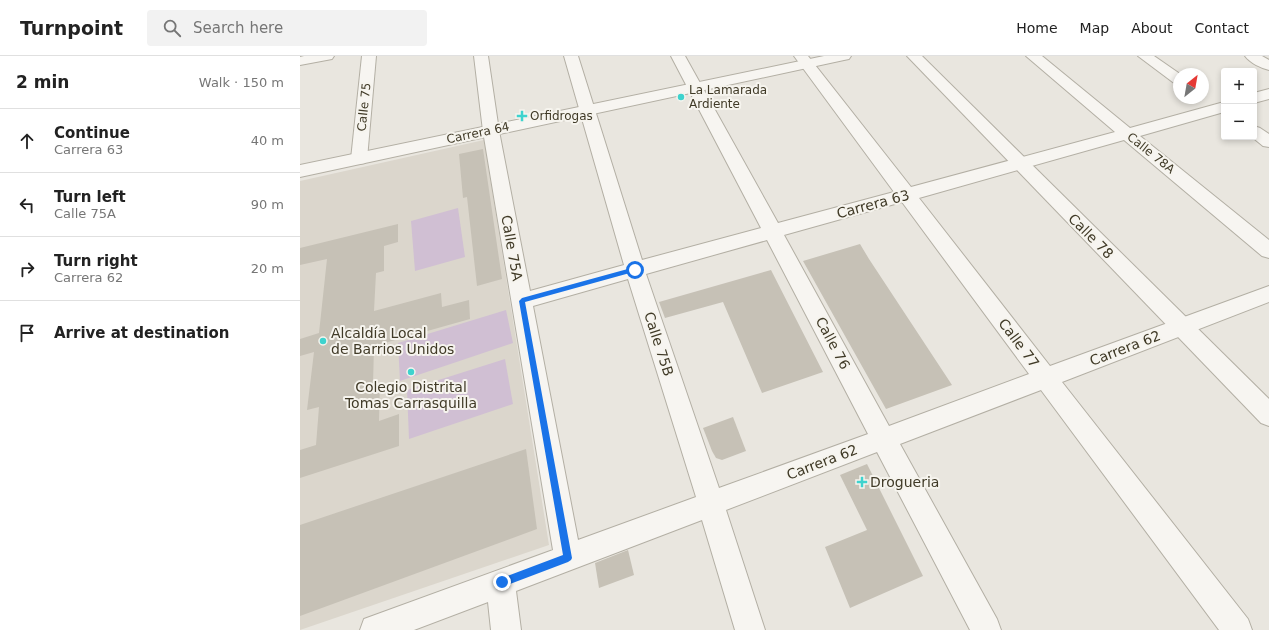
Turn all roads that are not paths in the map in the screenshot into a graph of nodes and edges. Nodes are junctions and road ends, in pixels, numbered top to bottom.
1 (327, 56) edge
2 (369, 56) edge
3 (481, 56) edge
4 (571, 56) edge
5 (678, 56) edge
6 (844, 56) edge
7 (914, 56) edge
8 (1033, 56) edge
9 (1145, 56) edge
10 (1252, 56) edge
11 (804, 60) edge
12 (300, 61) edge
13 (1269, 66) edge
14 (1173, 76) edge
15 (695, 88) junction
16 (1269, 94) edge
17 (1257, 97) edge
18 (1209, 100) edge
19 (1221, 107) edge
20 (1221, 109) edge
21 (587, 110) junction
22 (492, 131) junction
23 (1127, 134) junction
24 (1257, 134) edge
25 (1269, 142) edge
26 (359, 158) junction
27 (1020, 163) junction
28 (300, 171) edge
29 (906, 195) junction
30 (773, 232) junction
31 (1269, 250) edge
32 (635, 270) junction
33 (1269, 294) edge
34 (522, 301) junction
35 (1182, 327) junction
36 (1045, 379) junction
37 (1269, 415) edge
38 (884, 439) junction
39 (712, 504) junction
40 (568, 558) junction
41 (502, 582) junction
42 (375, 630) edge
43 (506, 630) edge
44 (750, 630) edge
45 (986, 630) edge
46 (1237, 630) edge

1 - 12 street
2 - 26 street, Calle 75
3 - 22 street, Calle 75A
4 - 21 street, Calle 75B
5 - 15 street, Calle 76
6 - 11 street, Carrera 64
7 - 27 street, Calle 78
8 - 23 street, Calle 78A
9 - 14 street
10 - 13 street
11 - 15 street, Carrera 64
11 - 29 street, Calle 77
15 - 21 street, Carrera 64
15 - 30 street, Calle 76
16 - 17 street
18 - 19 street
20 - 23 street, Carrera 63
21 - 22 street, Carrera 64
21 - 32 street, Calle 75B
22 - 26 street, Carrera 64
22 - 34 street, Calle 75A
23 - 27 street, Carrera 63
23 - 31 street, Calle 78A
24 - 25 street
26 - 28 street, Carrera 64
27 - 29 street, Carrera 63
27 - 35 street, Calle 78
29 - 30 street, Carrera 63
29 - 36 street, Calle 77
30 - 32 street, Carrera 63
30 - 38 street, Calle 76
32 - 34 street, Carrera 63
32 - 39 street, Calle 75B
33 - 35 street, Carrera 62
34 - 40 street, Calle 75A
35 - 36 street, Carrera 62
35 - 37 street, Calle 78
36 - 38 street, Carrera 62
36 - 46 street, Calle 77
38 - 39 street, Carrera 62
38 - 45 street, Calle 76
39 - 40 street, Carrera 62
39 - 44 street, Calle 75B
40 - 41 street, Carrera 62
41 - 42 street, Carrera 62
41 - 43 street

